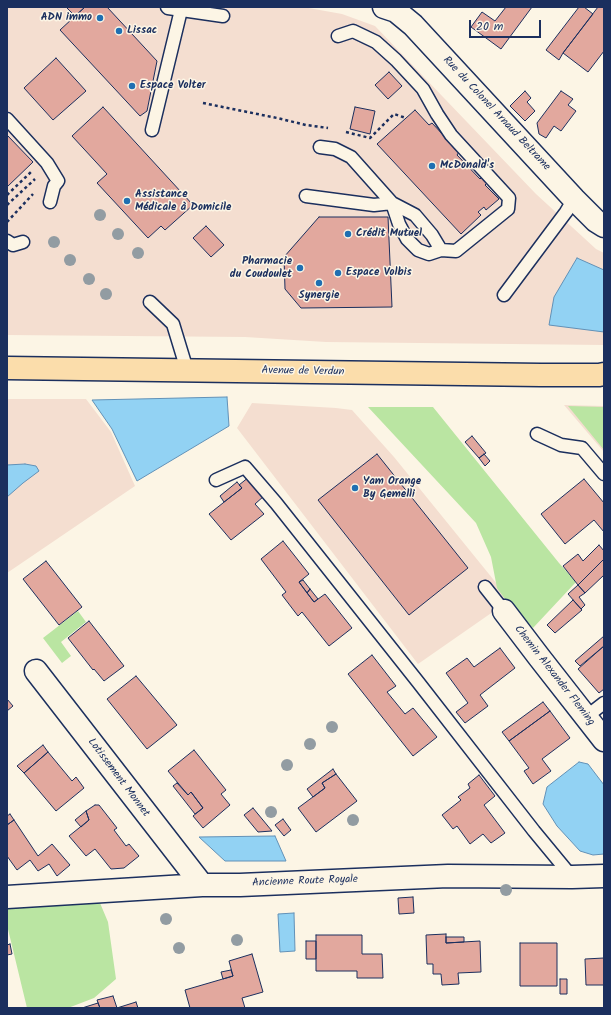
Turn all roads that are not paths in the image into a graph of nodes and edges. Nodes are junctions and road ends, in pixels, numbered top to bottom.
1 (167, 7) edge
2 (384, 7) edge
3 (181, 10) junction
4 (222, 16) dead end
5 (338, 36) dead end
6 (7, 119) edge
7 (152, 130) dead end
8 (320, 147) dead end
9 (306, 196) dead end
10 (574, 199) junction
11 (50, 202) dead end
12 (392, 203) junction
13 (604, 226) edge
14 (7, 241) edge
15 (23, 242) dead end
16 (441, 250) junction
17 (504, 294) dead end
18 (150, 302) dead end
19 (7, 368) edge
20 (187, 370) junction
21 (602, 375) edge
22 (537, 434) dead end
23 (604, 474) edge
24 (216, 480) dead end
25 (486, 587) dead end
26 (504, 611) joint
27 (36, 671) dead end
28 (604, 703) edge
29 (586, 717) junction
30 (604, 740) edge
31 (604, 876) edge
32 (572, 877) junction
33 (202, 885) junction
34 (7, 897) edge

1 - 3 lane
2 - 10 street, Rue du Colonel Arnaud Beltrame
3 - 4 lane
3 - 7 lane
5 - 16 lane
6 - 11 lane
8 - 12 lane
9 - 12 lane
10 - 13 street, Rue du Colonel Arnaud Beltrame
10 - 17 lane
12 - 16 lane
12 - 16 lane
14 - 15 lane
18 - 20 lane
19 - 20 main road, Avenue de Verdun
20 - 21 main road, Avenue de Verdun
22 - 23 lane
24 - 32 lane
25 - 26 lane
26 - 29 street, Chemin Alexander Fleming
27 - 33 street, Lotissement Monnet
28 - 29 lane
29 - 30 street, Chemin Alexander Fleming
31 - 32 street, Ancienne Route Royale
32 - 33 street, Ancienne Route Royale
33 - 34 street, Ancienne Route Royale

